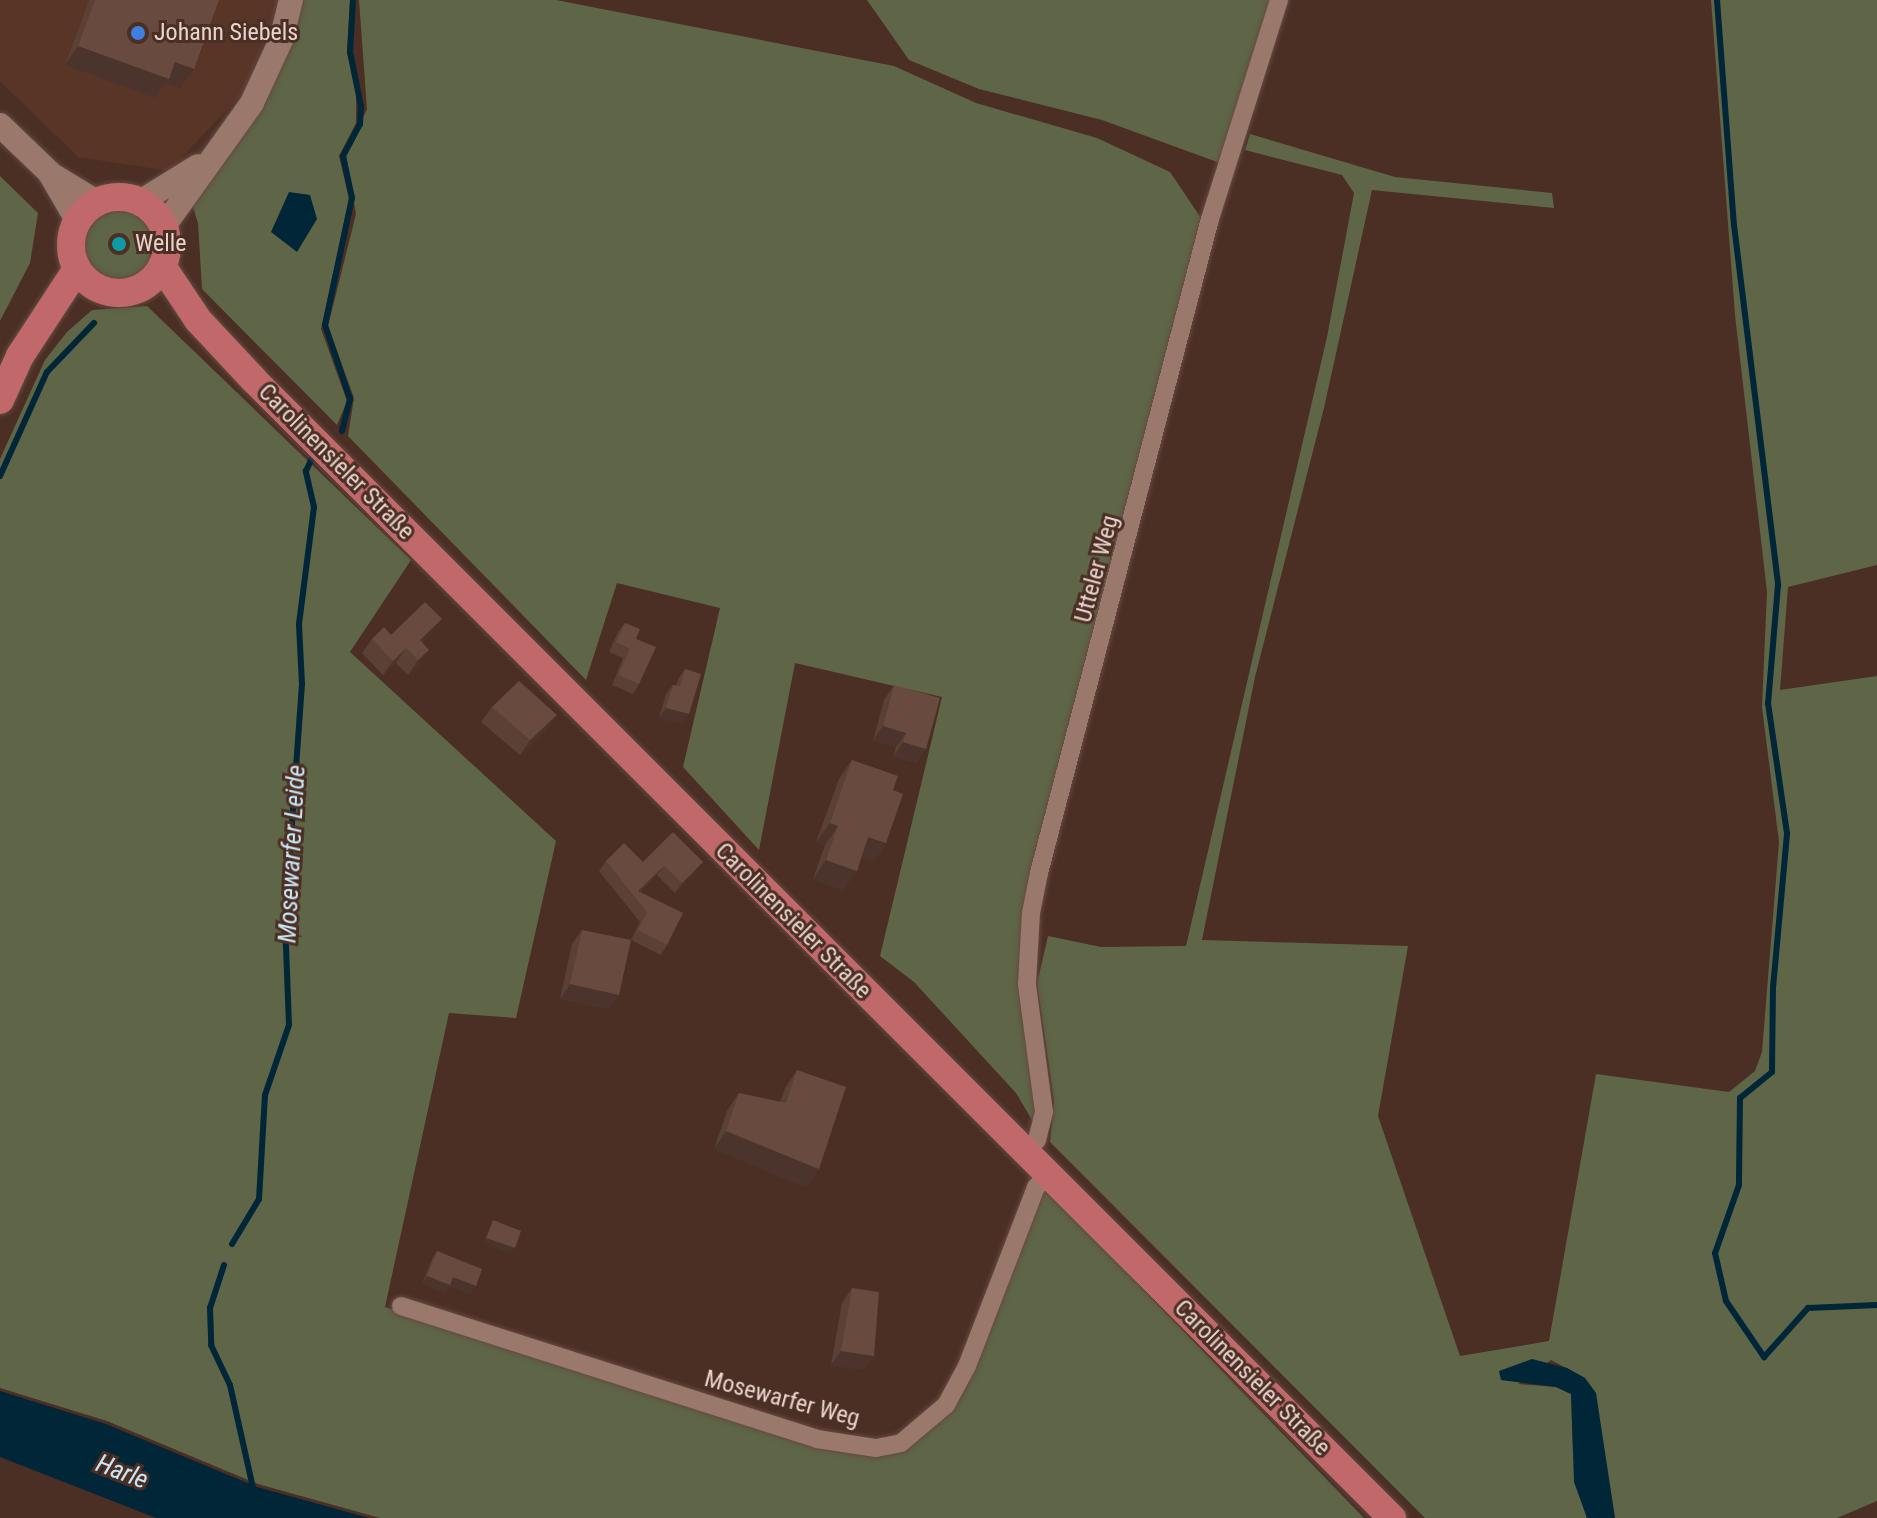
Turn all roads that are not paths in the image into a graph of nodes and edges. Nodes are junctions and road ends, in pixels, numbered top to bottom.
1 (291, 0) edge
2 (1279, 0) edge
3 (0, 125) edge
4 (206, 161) junction
5 (140, 202) junction
6 (87, 211) junction
7 (164, 226) junction
8 (162, 266) junction
9 (86, 278) junction
10 (142, 287) junction
11 (198, 320) junction
12 (0, 400) edge
13 (1026, 1154) junction
14 (1048, 1176) junction
15 (401, 1306) dead end
16 (1392, 1518) edge

1 - 4 main road
2 - 13 street, Utteler Weg
3 - 6 main road
4 - 5 main road
4 - 7 main road
5 - 6 main road
5 - 7 main road
6 - 9 main road
7 - 8 main road
8 - 10 main road
8 - 11 main road, Carolinensieler Straße
9 - 10 main road
9 - 12 main road
10 - 11 main road, Carolinensieler Straße
11 - 13 main road, Carolinensieler Straße
13 - 14 main road, Carolinensieler Straße
14 - 15 street, Mosewarfer Weg
14 - 16 main road, Carolinensieler Straße

